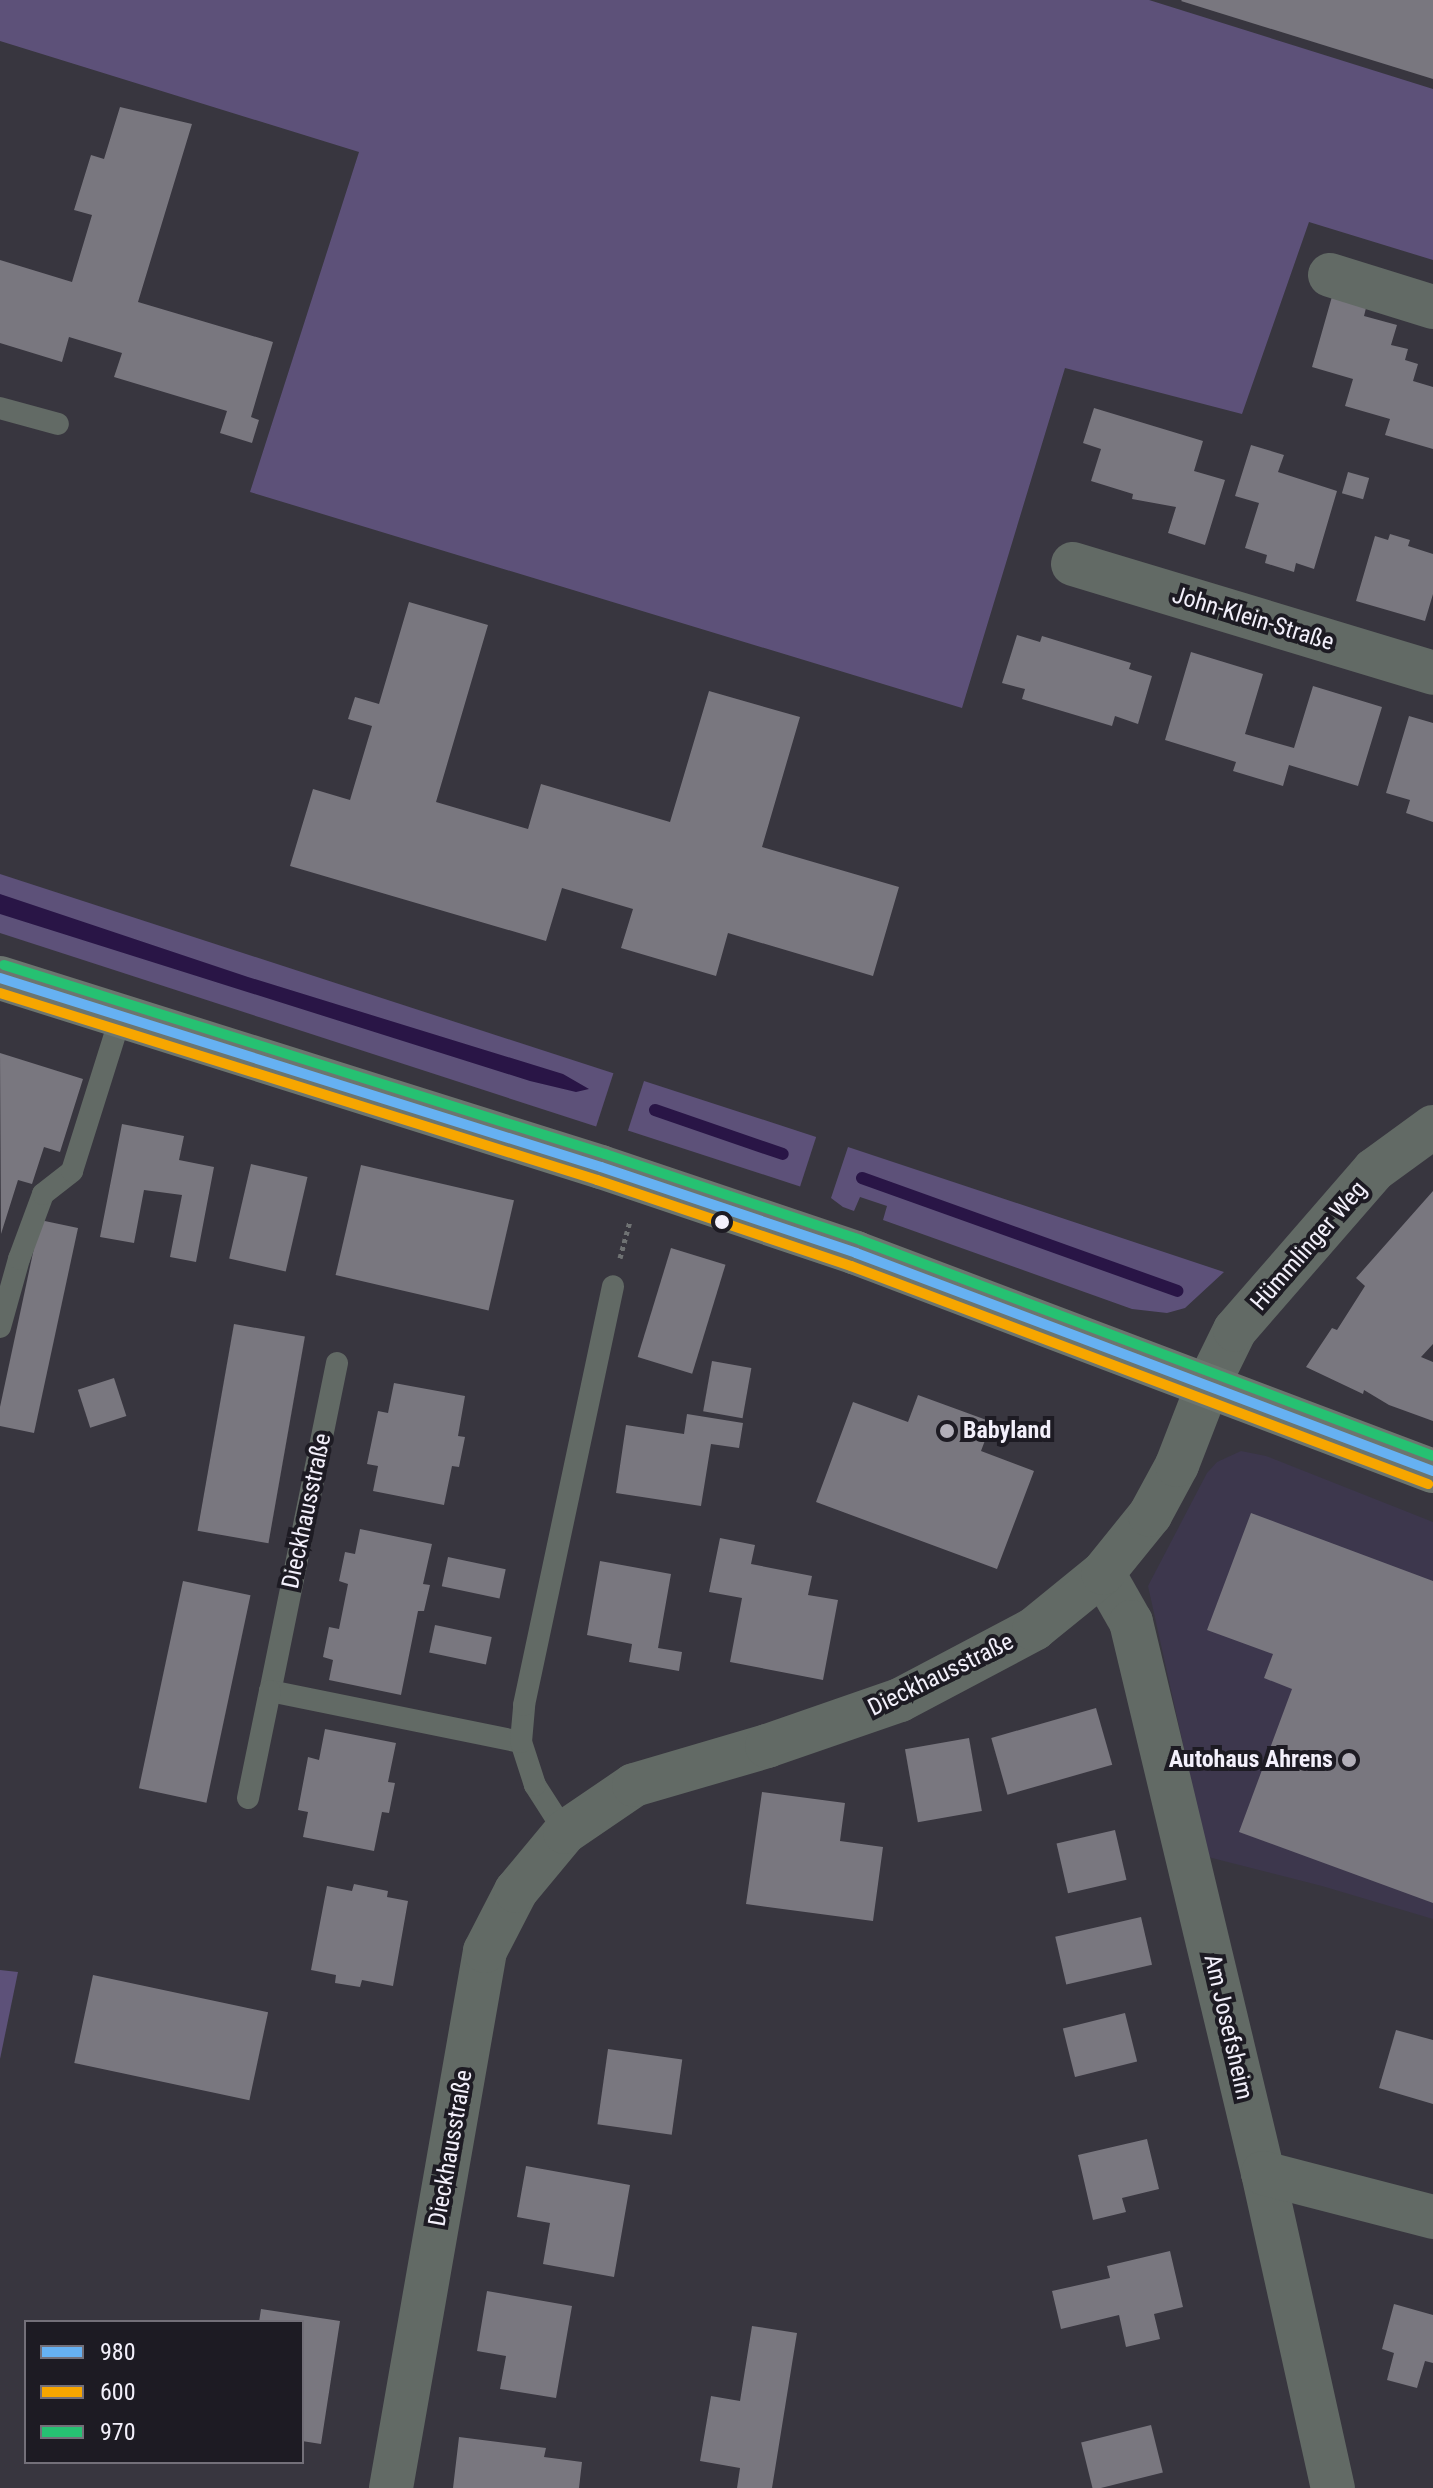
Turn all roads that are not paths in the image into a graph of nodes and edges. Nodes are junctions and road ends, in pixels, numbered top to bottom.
1 (1330, 275) dead end
2 (1433, 307) edge
3 (0, 408) edge
4 (58, 424) dead end
5 (1073, 564) dead end
6 (1433, 673) edge
7 (0, 978) edge
8 (121, 1016) junction
9 (1433, 1127) edge
10 (613, 1286) road end
11 (0, 1327) edge
12 (337, 1363) dead end
13 (1208, 1385) junction
14 (1433, 1471) edge
15 (1103, 1573) junction
16 (270, 1691) junction
17 (521, 1742) junction
18 (248, 1798) dead end
19 (565, 1832) junction
20 (1263, 2173) junction
21 (1433, 2217) edge
22 (391, 2488) edge
23 (1333, 2488) edge

1 - 2 street
3 - 4 lane
5 - 6 street, John-Klein-Straße
7 - 8 street
8 - 11 lane
8 - 13 street
9 - 13 street, Hümmlinger Weg
10 - 17 lane
12 - 16 lane, Dieckhausstraße
13 - 14 street
13 - 15 street, Dieckhausstraße
15 - 19 street, Dieckhausstraße
15 - 20 street, Am Josefsheim
16 - 17 lane
16 - 18 lane, Dieckhausstraße
17 - 19 lane
19 - 22 street, Dieckhausstraße
20 - 21 street
20 - 23 street, Am Josefsheim

